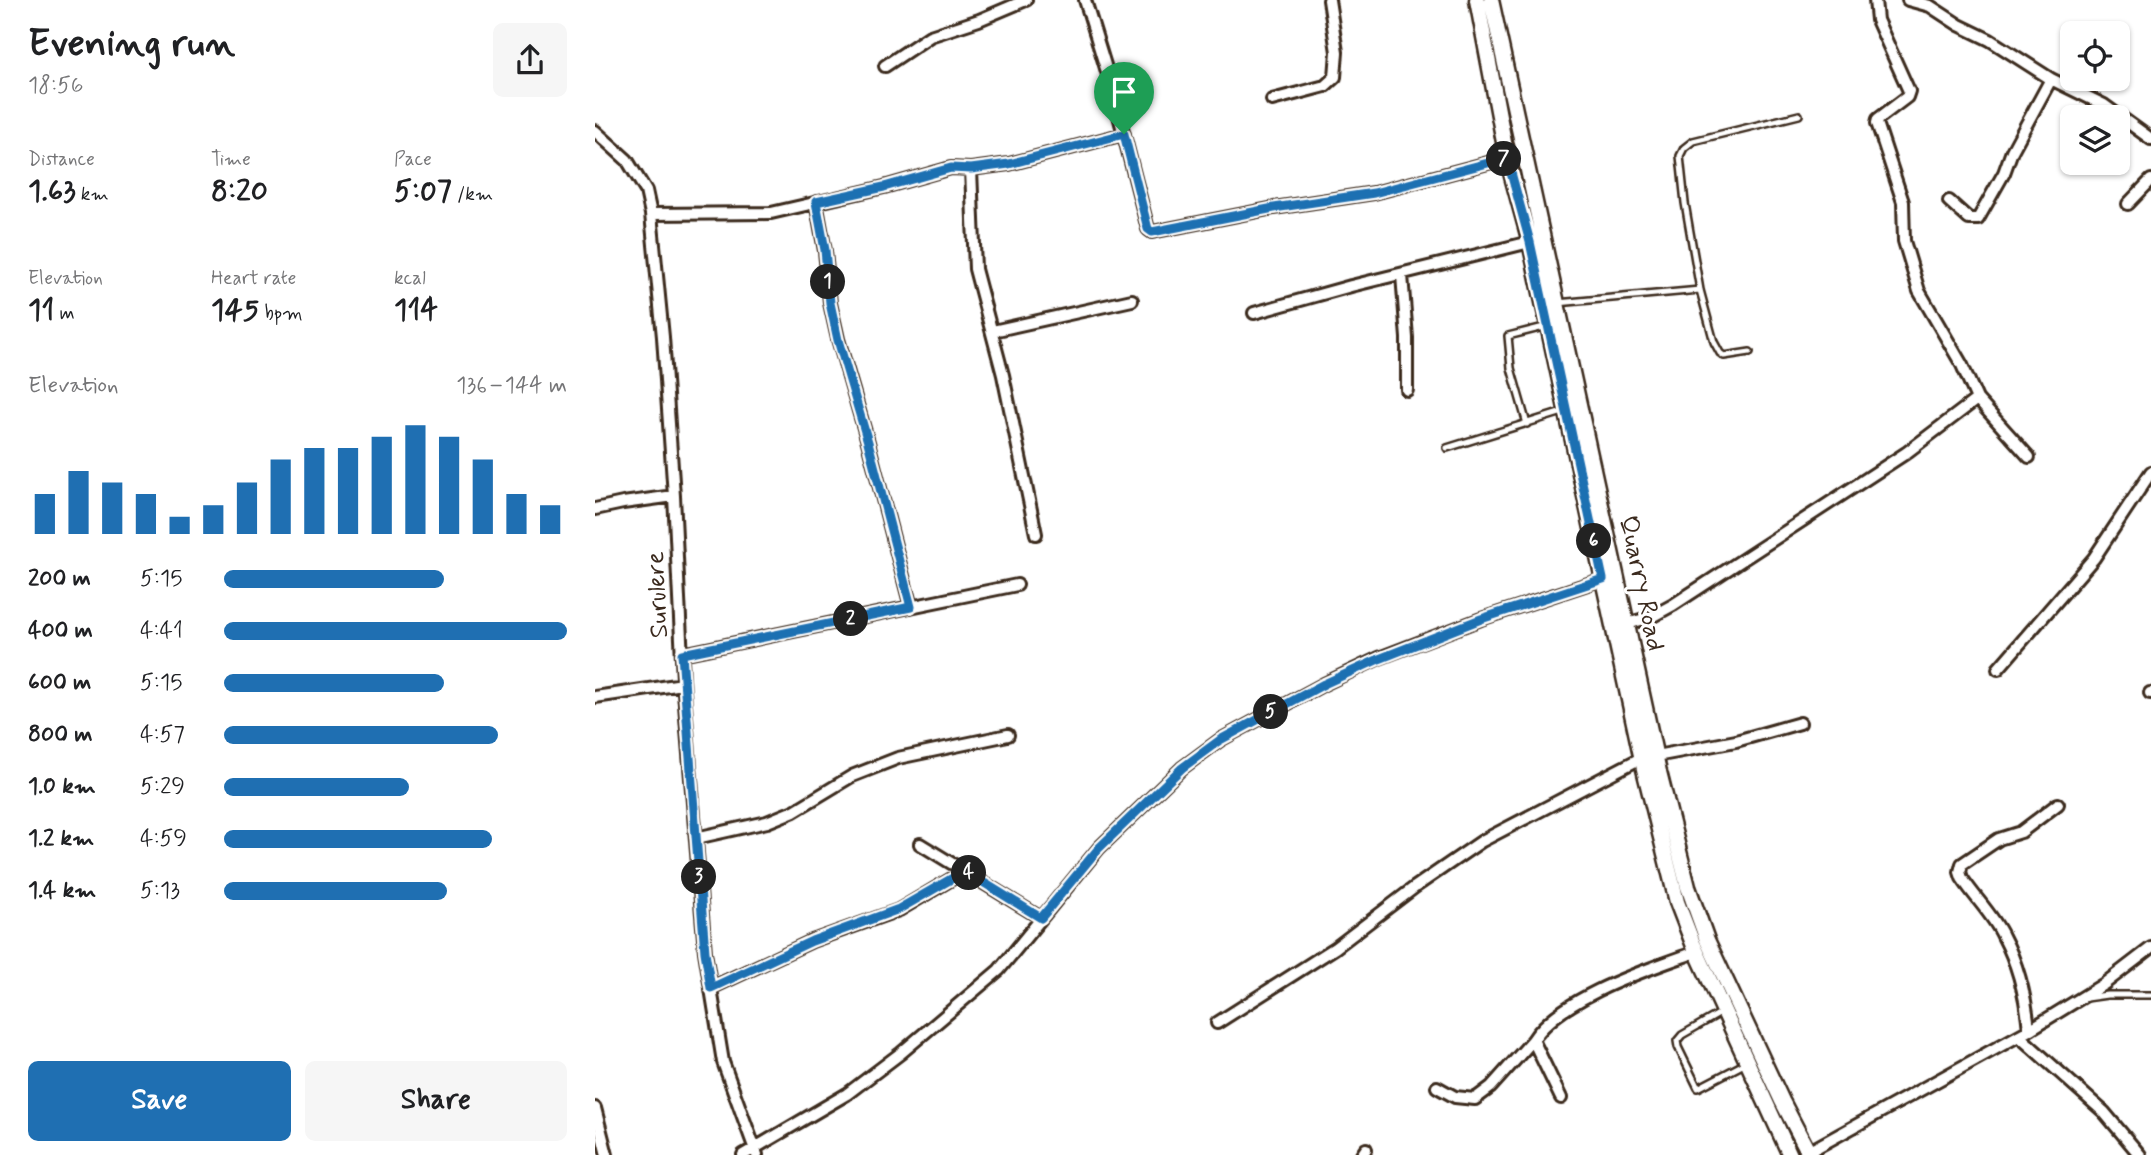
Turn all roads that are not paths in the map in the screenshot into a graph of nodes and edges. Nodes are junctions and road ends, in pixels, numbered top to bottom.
1 (1026, 0) edge
2 (1085, 0) edge
3 (1329, 0) edge
4 (1477, 0) edge
5 (1491, 0) edge
6 (1875, 0) edge
7 (1908, 0) edge
8 (885, 66) dead end
9 (2051, 79) junction
10 (1272, 100) dead end
11 (1799, 115) dead end
12 (595, 131) edge
13 (1124, 134) junction
14 (2151, 139) edge
15 (1507, 158) junction
16 (971, 169) junction
17 (2151, 180) edge
18 (1949, 201) dead end
19 (816, 202) junction
20 (2128, 204) dead end
21 (651, 214) junction
22 (1530, 242) junction
23 (1402, 275) junction
24 (1700, 290) junction
25 (1132, 300) dead end
26 (1557, 303) junction
27 (1254, 313) dead end
28 (1548, 326) junction
29 (993, 331) junction
30 (1749, 352) dead end
31 (1407, 390) dead end
32 (1977, 399) junction
33 (1566, 411) junction
34 (1527, 424) junction
35 (1447, 448) dead end
36 (2029, 457) dead end
37 (2151, 472) edge
38 (674, 496) junction
39 (595, 509) edge
40 (1036, 534) dead end
41 (1603, 579) junction
42 (1017, 584) dead end
43 (911, 607) junction
44 (1627, 624) junction
45 (682, 654) junction
46 (1998, 669) dead end
47 (683, 684) junction
48 (595, 697) edge
49 (1800, 723) dead end
50 (1009, 735) dead end
51 (1649, 757) junction
52 (2058, 804) dead end
53 (696, 838) junction
54 (921, 844) dead end
55 (965, 871) junction
56 (1041, 918) junction
57 (2151, 948) edge
58 (1696, 951) junction
59 (711, 988) junction
60 (2151, 995) edge
61 (2079, 999) junction
62 (1724, 1012) junction
63 (1217, 1023) dead end
64 (2024, 1033) junction
65 (1533, 1041) junction
66 (1747, 1063) junction
67 (1437, 1087) dead end
68 (1561, 1098) dead end
69 (595, 1108) edge
70 (756, 1152) edge
71 (1809, 1154) edge
72 (607, 1155) edge
73 (743, 1155) edge
74 (1790, 1155) edge
75 (2140, 1155) edge

1 - 8 street
2 - 13 street
3 - 10 street
4 - 15 main road, Quarry Road
5 - 26 main road, Quarry Road
6 - 32 street
7 - 9 street
9 - 14 street
9 - 18 street
11 - 24 lane
12 - 21 street, Surulere
13 - 15 street
13 - 16 street
15 - 22 main road, Quarry Road
16 - 19 street
16 - 29 street
17 - 20 street
19 - 21 street
19 - 43 street
21 - 38 street, Surulere
22 - 23 street
22 - 28 main road, Quarry Road
23 - 27 street
23 - 31 street
24 - 26 lane
24 - 30 lane
25 - 29 street
26 - 44 main road, Quarry Road
28 - 33 main road, Quarry Road
28 - 34 lane
29 - 40 street
32 - 36 street
32 - 44 street
33 - 34 lane
33 - 41 main road, Quarry Road
34 - 35 lane
37 - 46 street
38 - 39 street
38 - 45 street, Surulere
41 - 51 main road, Quarry Road
41 - 56 street
42 - 43 street
43 - 45 street
44 - 51 main road, Quarry Road
45 - 47 street, Surulere
47 - 48 street
47 - 53 street, Surulere
49 - 51 street
50 - 53 street
51 - 58 main road, Quarry Road
51 - 63 street
51 - 71 main road, Quarry Road
52 - 64 street
53 - 59 street, Surulere
54 - 55 street
55 - 56 street
55 - 59 street
56 - 70 street
57 - 61 street
58 - 62 main road, Quarry Road
58 - 65 street
59 - 70 street, Surulere
60 - 61 lane
61 - 64 street
62 - 66 main road, Quarry Road
62 - 66 lane
64 - 71 street
64 - 75 street
65 - 67 street
65 - 68 street
66 - 74 main road, Quarry Road
69 - 72 street
70 - 73 street

